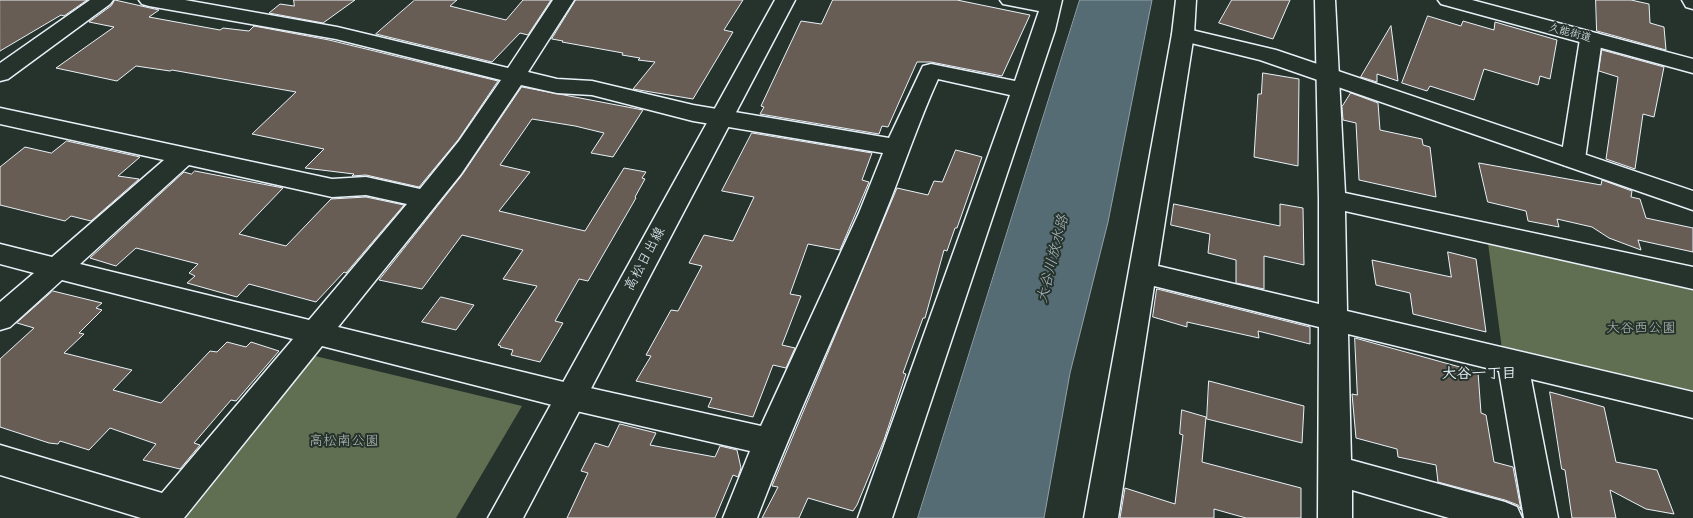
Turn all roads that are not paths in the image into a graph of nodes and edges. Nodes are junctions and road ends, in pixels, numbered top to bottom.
1 (103, 0) edge
2 (149, 0) edge
3 (564, 0) edge
4 (785, 0) edge
5 (1010, 0) edge
6 (1186, 0) edge
7 (1325, 0) edge
8 (1448, 0) edge
9 (1051, 4) edge
10 (1183, 34) junction
11 (1592, 39) junction
12 (1693, 66) edge
13 (0, 74) edge
14 (514, 74) junction
15 (1328, 76) junction
16 (1022, 90) junction
17 (0, 116) edge
18 (720, 117) junction
19 (897, 147) junction
20 (184, 156) junction
21 (1573, 159) junction
22 (426, 199) junction
23 (1332, 199) junction
24 (1693, 201) edge
25 (0, 254) edge
26 (57, 268) junction
27 (1143, 273) junction
28 (1693, 278) edge
29 (0, 319) edge
30 (1334, 319) junction
31 (316, 333) junction
32 (1513, 362) junction
33 (572, 397) junction
34 (1693, 405) edge
35 (770, 442) junction
36 (0, 460) edge
37 (1335, 471) junction
38 (505, 518) edge
39 (740, 518) edge
40 (875, 518) edge
41 (1101, 518) edge
42 (1334, 518) edge
43 (1505, 518) edge
44 (1541, 518) edge

1 - 13 street
2 - 14 street
3 - 14 street
4 - 18 street, 高松日出線
5 - 9 street
6 - 10 street
7 - 15 street
8 - 11 street, 久能街道
9 - 16 street
10 - 15 street
10 - 27 street
11 - 12 street, 久能街道
11 - 21 street
14 - 18 street
14 - 22 street
15 - 21 street
15 - 23 street
16 - 19 street
16 - 40 street
17 - 20 street
18 - 19 street
18 - 33 street, 高松日出線
19 - 35 street
20 - 22 street
20 - 26 street
21 - 24 street
22 - 31 street
23 - 28 street
23 - 30 street
25 - 26 street
26 - 29 street
26 - 31 street
27 - 30 street
27 - 41 street
30 - 32 street
30 - 37 street
31 - 33 street
31 - 36 street
32 - 34 street
32 - 44 street
33 - 35 street
33 - 38 street, 高松日出線
35 - 39 street
37 - 42 street
37 - 43 street

